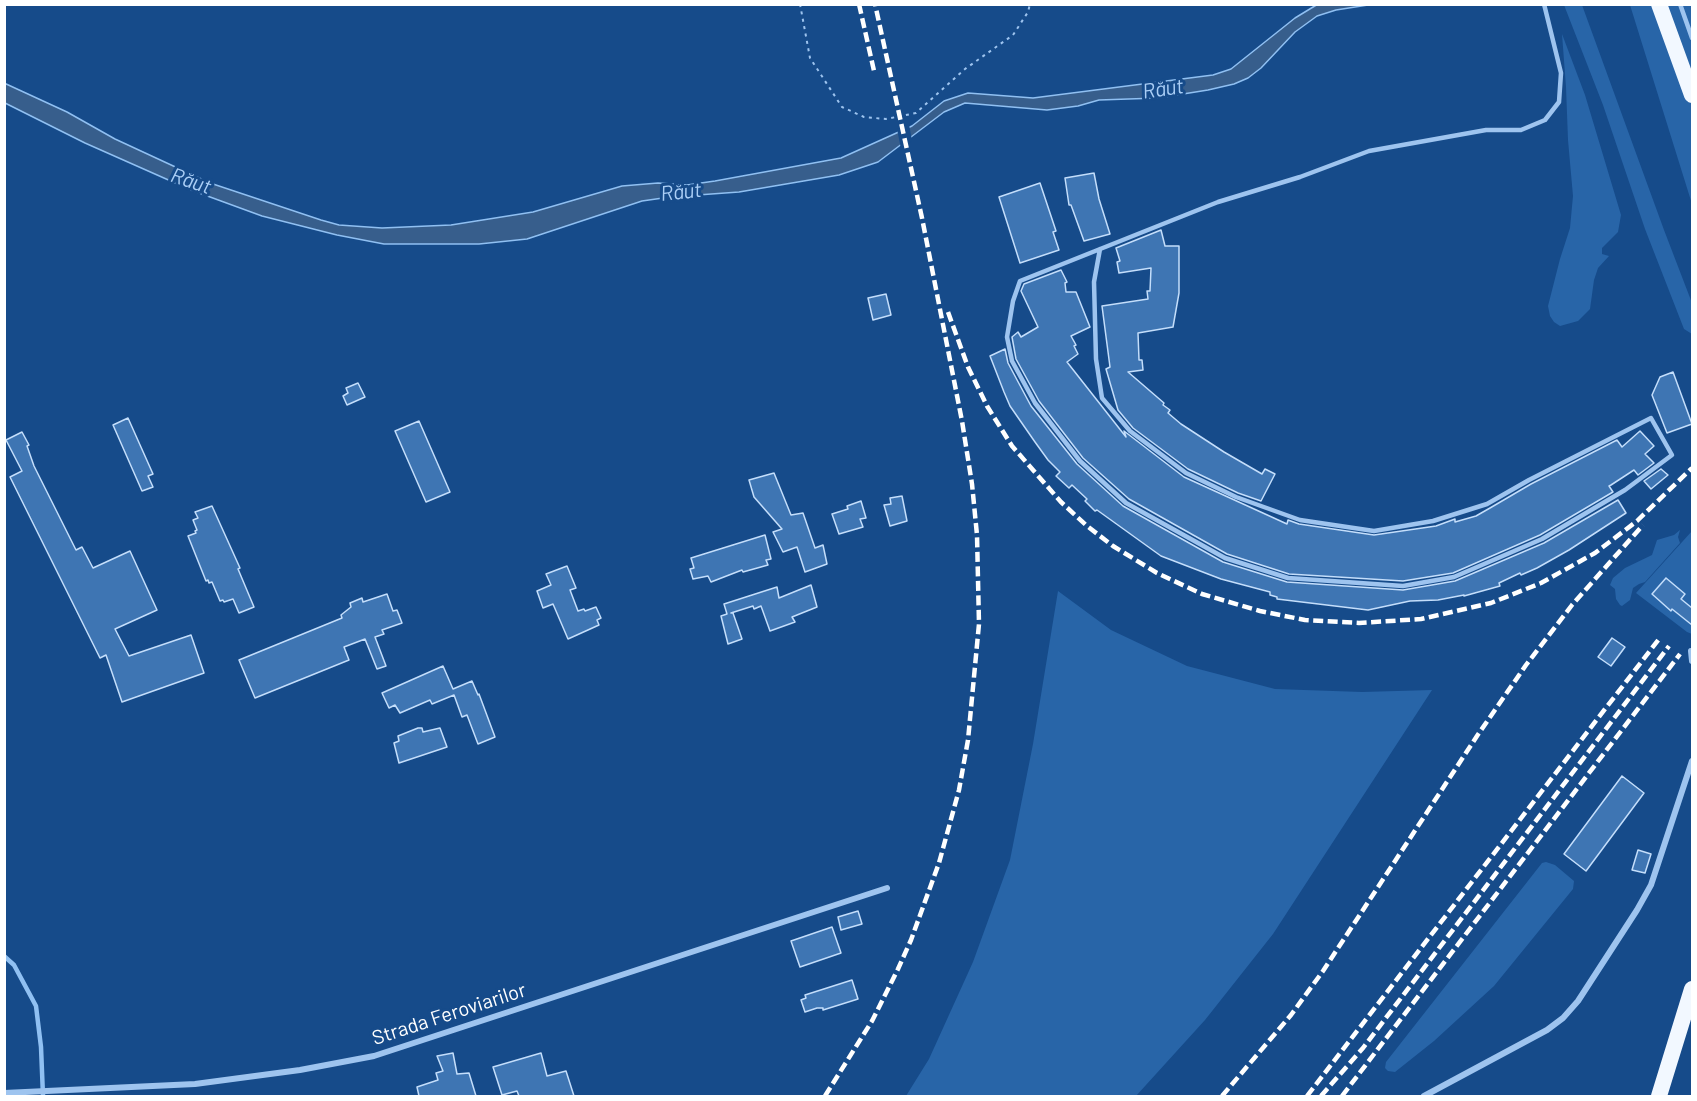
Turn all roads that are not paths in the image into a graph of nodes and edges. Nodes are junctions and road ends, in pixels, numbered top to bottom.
1 (1544, 4) edge
2 (1659, 4) edge
3 (1680, 4) edge
4 (1692, 38) edge
5 (1692, 95) edge
6 (1100, 249) junction
7 (1691, 651) dead end
8 (1692, 661) edge
9 (1692, 761) edge
10 (887, 888) dead end
11 (1692, 989) edge
12 (4, 1093) edge
13 (1424, 1096) edge
14 (1659, 1096) edge

1 - 6 lane
2 - 5 highway
3 - 4 lane
6 - 6 lane
7 - 8 street
9 - 13 street
10 - 12 street, Strada Feroviarilor
11 - 14 highway

